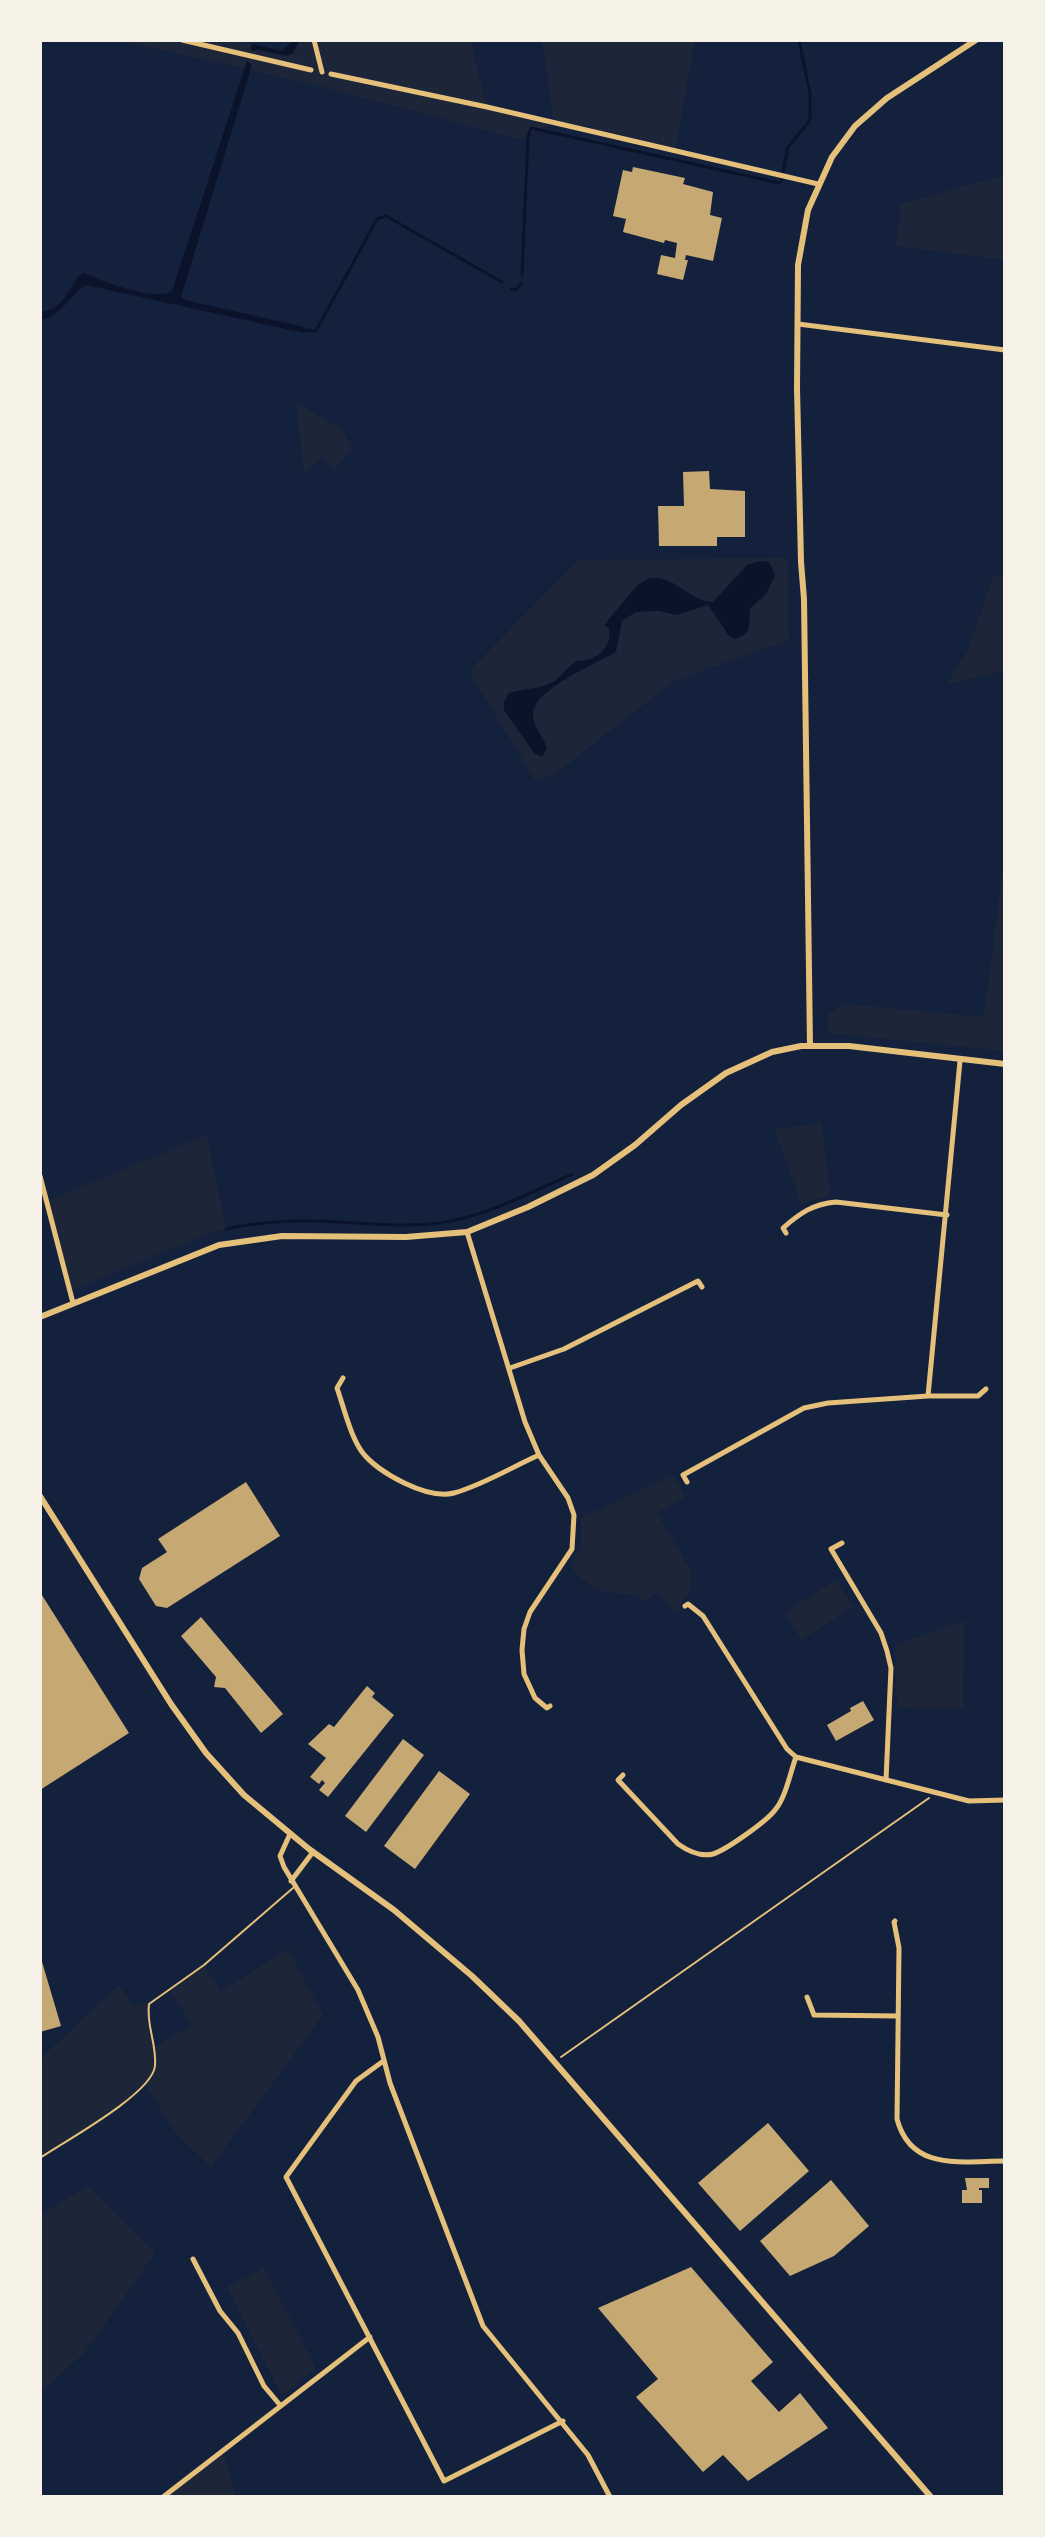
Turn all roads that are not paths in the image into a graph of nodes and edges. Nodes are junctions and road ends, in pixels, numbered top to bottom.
1 (182, 40) edge
2 (314, 40) edge
3 (976, 40) edge
4 (311, 70) dead end
5 (322, 72) dead end
6 (331, 74) dead end
7 (818, 184) junction
8 (798, 324) junction
9 (1005, 350) edge
10 (810, 1046) junction
11 (960, 1061) junction
12 (1005, 1064) edge
13 (40, 1176) edge
14 (947, 1215) junction
15 (467, 1232) junction
16 (786, 1233) dead end
17 (702, 1287) dead end
18 (73, 1303) junction
19 (40, 1317) edge
20 (510, 1368) junction
21 (343, 1378) dead end
22 (986, 1389) dead end
23 (928, 1396) junction
24 (539, 1455) junction
25 (687, 1482) dead end
26 (40, 1496) edge
27 (842, 1543) dead end
28 (685, 1606) dead end
29 (550, 1706) dead end
30 (796, 1757) junction
31 (623, 1775) dead end
32 (886, 1780) junction
33 (1005, 1800) edge
34 (290, 1834) junction
35 (313, 1852) junction
36 (293, 1884) junction
37 (895, 1921) dead end
38 (807, 1997) dead end
39 (898, 2016) junction
40 (382, 2062) junction
41 (40, 2158) edge
42 (1005, 2161) edge
43 (193, 2259) dead end
44 (370, 2337) junction
45 (280, 2405) junction
46 (563, 2421) junction
47 (163, 2497) edge
48 (610, 2497) edge
49 (931, 2497) edge

1 - 4 street
2 - 5 street
3 - 7 street
6 - 7 street
7 - 8 street
8 - 9 street
8 - 10 street
10 - 11 street
10 - 15 street
11 - 12 street
11 - 14 street
13 - 18 street
14 - 16 street
14 - 23 street
15 - 18 street
15 - 20 street
17 - 20 street
18 - 19 street
20 - 24 street
21 - 24 street
22 - 23 street
23 - 25 street
24 - 29 street
26 - 34 street
27 - 32 street
28 - 30 street
30 - 31 street
30 - 32 street
32 - 33 street
34 - 35 street
34 - 36 street
35 - 36 street
35 - 49 street
36 - 40 street
36 - 41 lane
37 - 39 street
38 - 39 street
39 - 42 street
40 - 44 street
40 - 46 street
43 - 45 street
44 - 45 street
44 - 46 street
45 - 47 street
46 - 48 street

